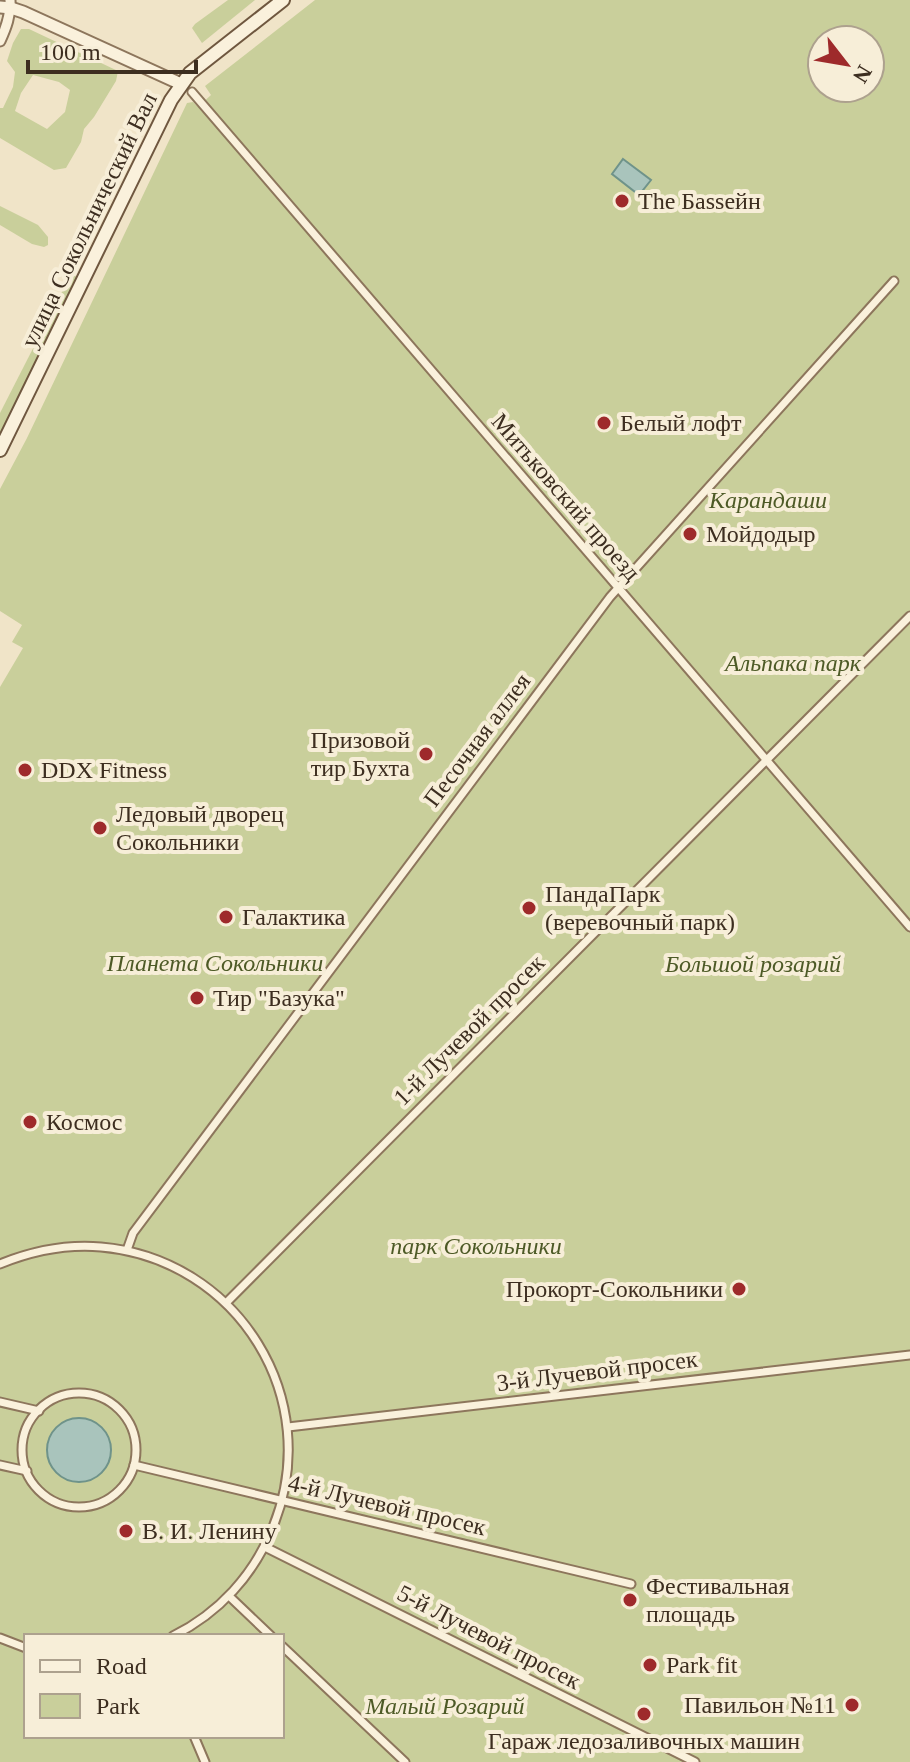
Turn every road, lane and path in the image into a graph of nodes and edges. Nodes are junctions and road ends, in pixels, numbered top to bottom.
1 (283, 0) edge
2 (7, 5) edge
3 (0, 41) edge
4 (187, 88) junction
5 (894, 281) dead end
6 (0, 450) edge
7 (618, 588) junction
8 (910, 616) edge
9 (766, 760) junction
10 (910, 927) edge
11 (127, 1250) junction
12 (0, 1264) edge
13 (226, 1303) junction
14 (910, 1355) edge
15 (0, 1402) edge
16 (39, 1411) junction
17 (288, 1427) junction
18 (0, 1465) edge
19 (134, 1465) junction
20 (27, 1471) junction
21 (283, 1501) junction
22 (265, 1547) junction
23 (631, 1584) dead end
24 (229, 1596) junction
25 (177, 1634) edge
26 (269, 1634) edge
27 (0, 1638) edge
28 (24, 1647) edge
29 (284, 1648) edge
30 (195, 1738) edge
31 (205, 1762) edge
32 (405, 1762) edge
33 (695, 1762) edge

1 - 4 main road, улица Сокольнический Вал
2 - 3 street
2 - 4 street
4 - 6 main road, улица Сокольнический Вал
4 - 7 street, Митьковский проезд
5 - 7 street, Песочная аллея
7 - 9 street, Митьковский проезд
7 - 11 street, Песочная аллея
8 - 9 street, 1-й Лучевой просек
9 - 10 street, Митьковский проезд
9 - 13 street, 1-й Лучевой просек
11 - 12 street
11 - 13 street
13 - 17 street
14 - 17 street, 3-й Лучевой просек
15 - 16 street
16 - 19 street
16 - 20 street
17 - 21 street
18 - 20 street
19 - 20 street
19 - 21 street, 4-й Лучевой просек
21 - 22 street
21 - 23 street, 4-й Лучевой просек
22 - 24 street
22 - 33 street, 5-й Лучевой просек
24 - 25 street
24 - 26 street
27 - 28 street
29 - 32 street
30 - 31 street

